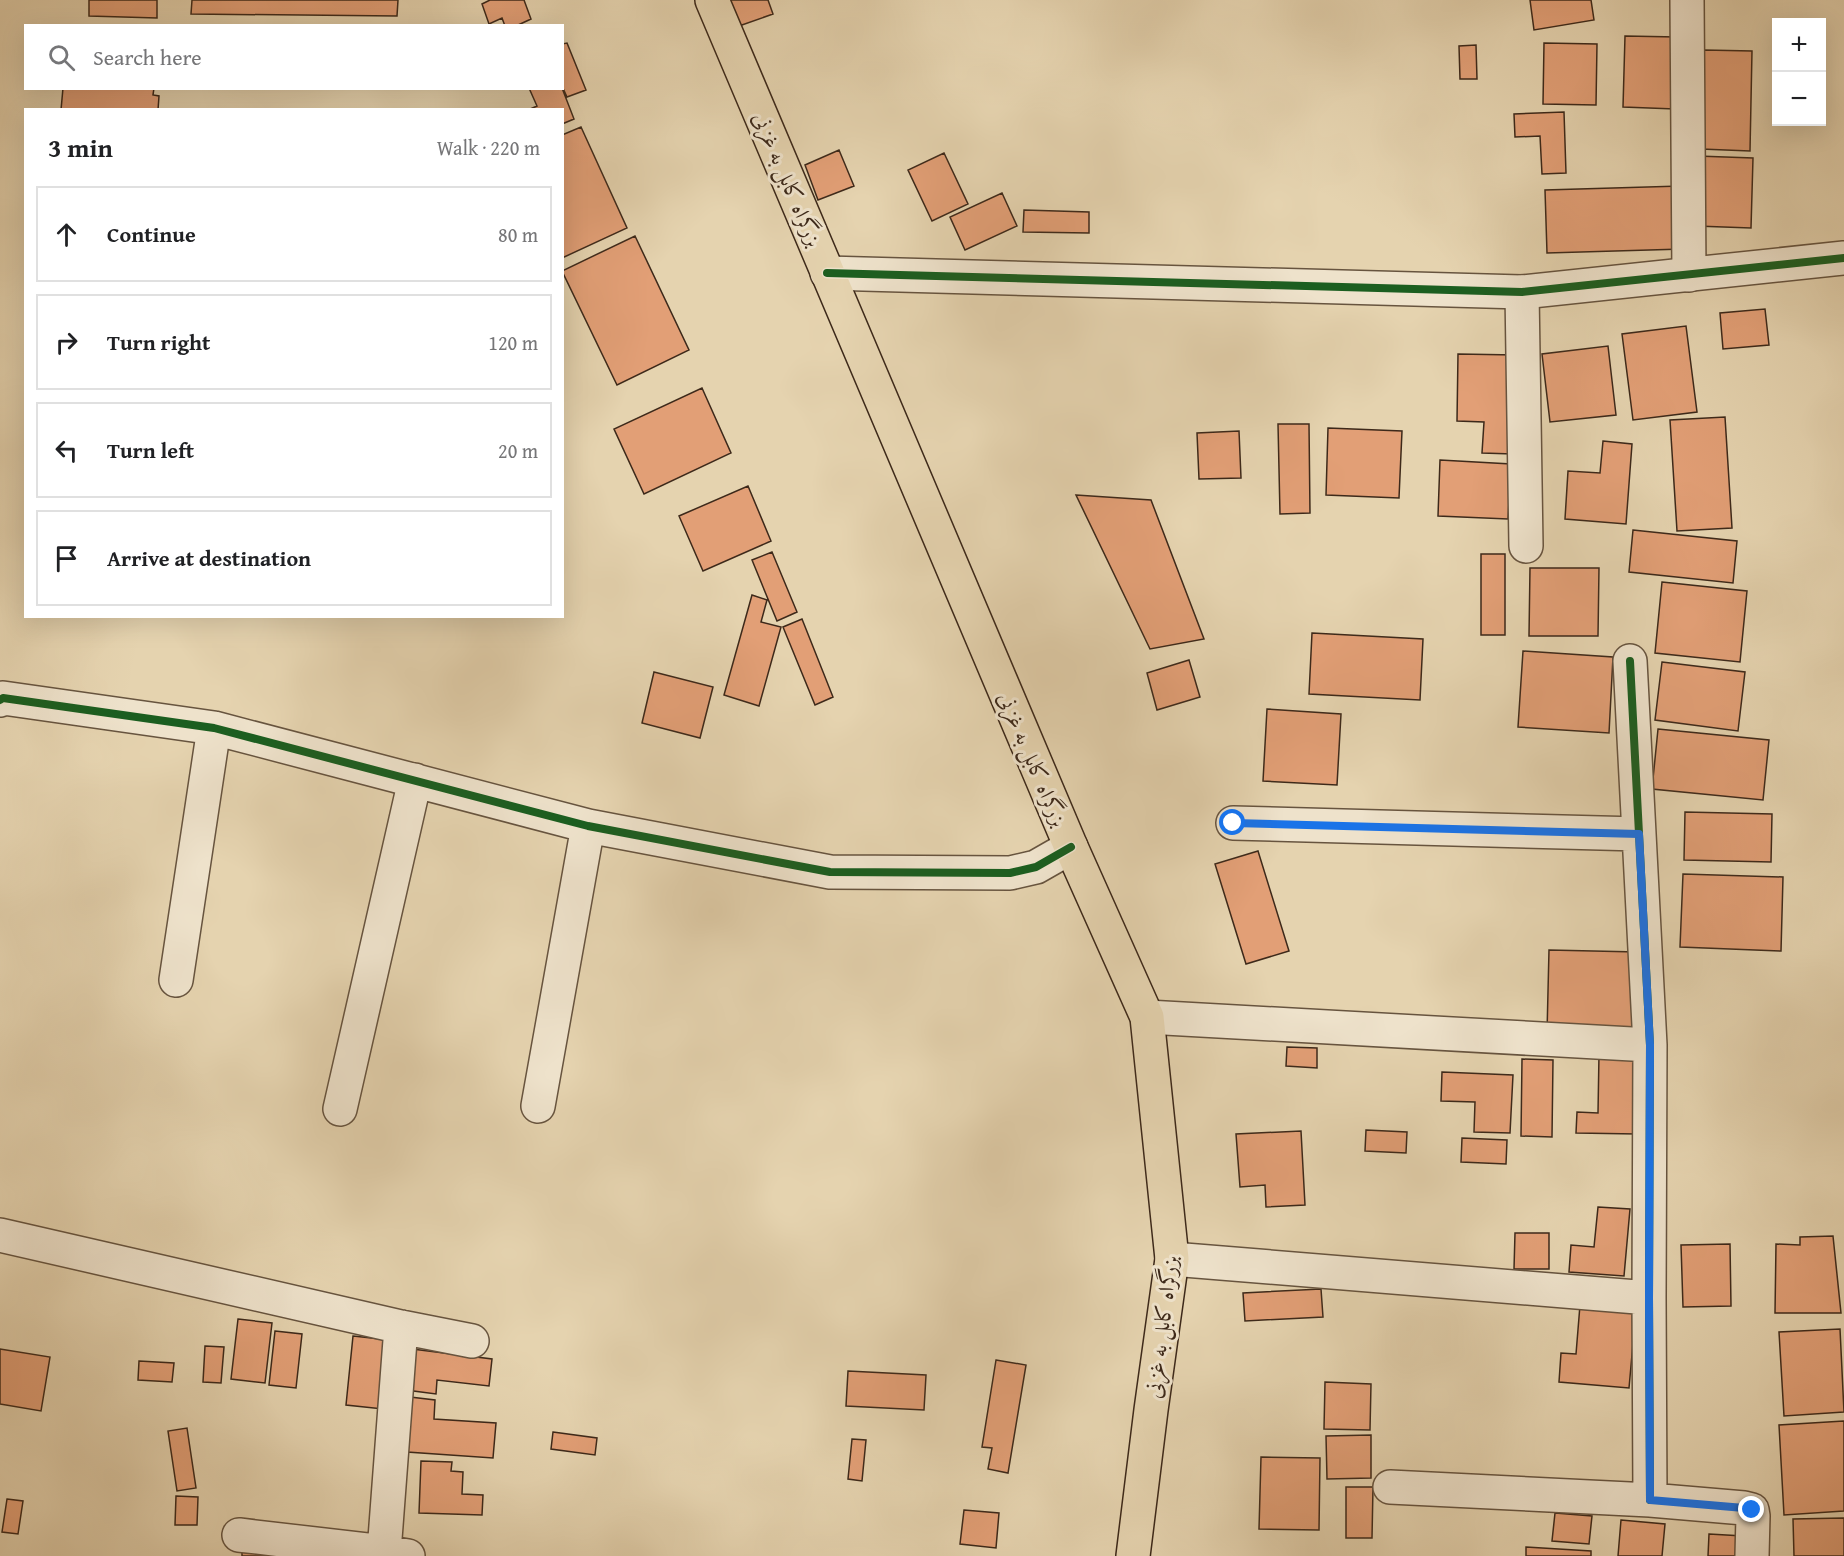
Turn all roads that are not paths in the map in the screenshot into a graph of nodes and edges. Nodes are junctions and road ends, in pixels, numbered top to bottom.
1 (712, 0) edge
2 (1687, 0) edge
3 (1844, 258) edge
4 (827, 273) junction
5 (1689, 275) junction
6 (1522, 292) junction
7 (1526, 546) dead end
8 (1630, 661) dead end
9 (1, 706) edge
10 (214, 728) junction
11 (415, 780) junction
12 (1233, 823) dead end
13 (588, 826) junction
14 (1639, 834) junction
15 (1071, 847) junction
16 (176, 980) dead end
17 (1147, 1017) junction
18 (1650, 1045) junction
19 (538, 1106) dead end
20 (340, 1109) dead end
21 (0, 1235) edge
22 (1172, 1259) junction
23 (1649, 1298) junction
24 (401, 1327) junction
25 (472, 1341) dead end
26 (1390, 1487) dead end
27 (1650, 1500) junction
28 (238, 1535) dead end
29 (396, 1554) edge
30 (1133, 1556) edge
31 (1752, 1556) edge

1 - 4 highway, بزرگراه کابل به غزنی
2 - 5 street
3 - 5 street
4 - 6 street
4 - 15 highway, بزرگراه کابل به غزنی
5 - 6 street
6 - 7 street
8 - 14 street
9 - 10 street
10 - 11 street
10 - 16 street
11 - 13 street
11 - 20 street
12 - 14 street
13 - 15 street
13 - 19 street
14 - 18 street
15 - 17 highway, بزرگراه کابل به غزنی
17 - 18 street
17 - 22 highway, بزرگراه کابل به غزنی
18 - 23 street
21 - 24 street
22 - 23 street
22 - 30 highway, بزرگراه کابل به غزنی
23 - 27 street
24 - 25 street
24 - 29 street
26 - 27 street
27 - 31 street
28 - 29 street

